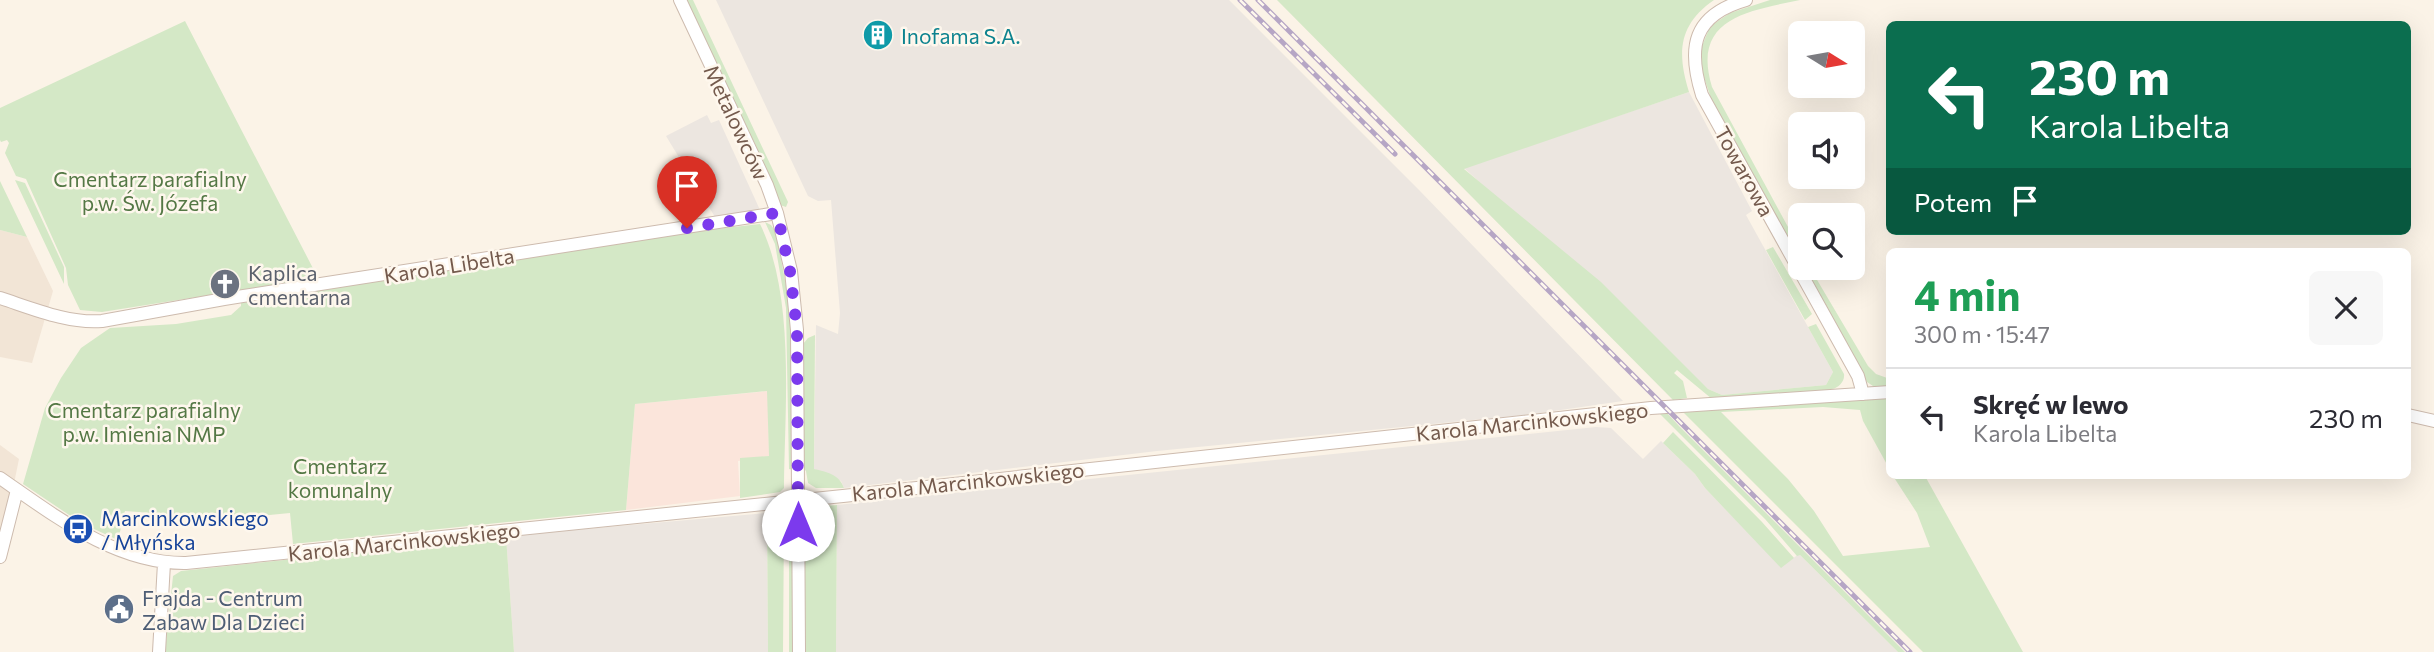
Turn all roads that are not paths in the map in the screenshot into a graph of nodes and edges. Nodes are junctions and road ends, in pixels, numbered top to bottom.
1 (680, 0) edge
2 (1746, 0) edge
3 (777, 213) junction
4 (0, 298) edge
5 (1886, 392) edge
6 (1864, 394) junction
7 (2411, 416) edge
8 (2434, 421) edge
9 (0, 478) edge
10 (17, 490) junction
11 (798, 500) junction
12 (0, 557) edge
13 (164, 563) junction
14 (159, 652) edge
15 (799, 652) edge

1 - 3 street, Metalowców
2 - 6 street, Towarowa
3 - 4 street, Karola Libelta
3 - 11 street, Metalowców
5 - 6 street, Karola Marcinkowskiego
6 - 11 street, Karola Marcinkowskiego
7 - 8 street
9 - 10 street, Karola Marcinkowskiego
10 - 12 street
10 - 13 street, Karola Marcinkowskiego
11 - 13 street, Karola Marcinkowskiego
11 - 15 street, Metalowców
13 - 14 street

